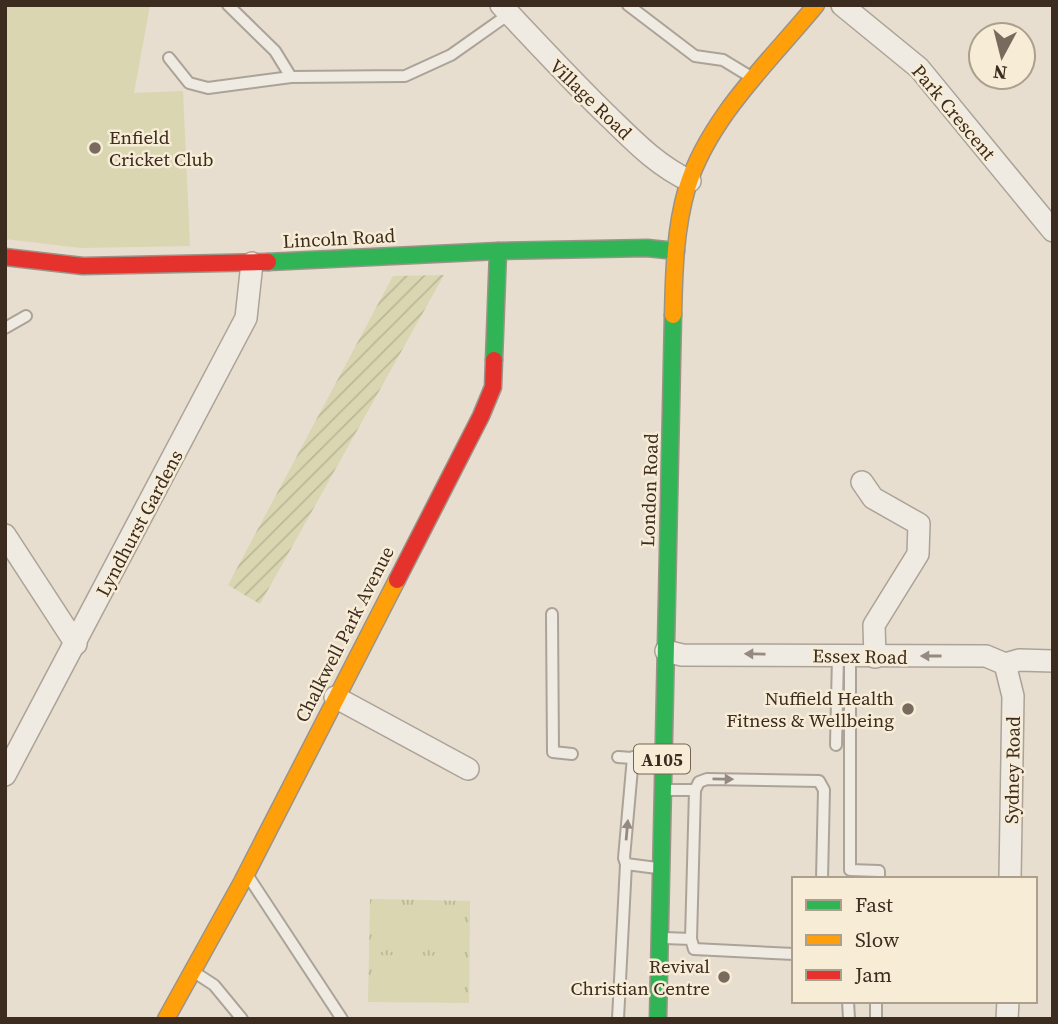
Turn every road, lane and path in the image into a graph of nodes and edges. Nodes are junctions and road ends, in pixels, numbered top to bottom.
1 (228, 5) edge
2 (628, 5) edge
3 (816, 5) edge
4 (842, 5) edge
5 (505, 10) edge
6 (169, 58) dead end
7 (292, 77) junction
8 (756, 81) junction
9 (690, 181) junction
10 (1053, 232) edge
11 (498, 251) junction
12 (676, 251) junction
13 (5, 257) edge
14 (252, 263) junction
15 (26, 316) dead end
16 (5, 328) edge
17 (862, 482) dead end
18 (5, 535) edge
19 (552, 614) dead end
20 (76, 644) junction
21 (666, 650) junction
22 (844, 656) junction
23 (876, 657) junction
24 (1053, 661) edge
25 (1004, 664) junction
26 (335, 697) junction
27 (836, 745) dead end
28 (572, 754) dead end
29 (618, 757) dead end
30 (633, 757) junction
31 (662, 760) junction
32 (468, 769) dead end
33 (5, 775) edge
34 (661, 790) junction
35 (695, 790) junction
36 (626, 864) junction
37 (660, 868) junction
38 (246, 874) junction
39 (822, 877) edge
40 (879, 877) edge
41 (1010, 877) edge
42 (659, 938) junction
43 (691, 939) junction
44 (792, 954) edge
45 (191, 971) junction
46 (166, 1019) edge
47 (242, 1019) edge
48 (342, 1019) edge
49 (618, 1019) edge
50 (659, 1019) edge

1 - 7 lane
2 - 8 lane
3 - 8 street, London Road / A105
4 - 10 street, Park Crescent
5 - 7 lane
5 - 9 street, Village Road
6 - 7 lane
8 - 9 street, London Road / A105
9 - 12 street, London Road / A105
11 - 12 street, Lincoln Road
11 - 14 street, Lincoln Road
11 - 26 street, Chalkwell Park Avenue
12 - 21 street, London Road / A105
13 - 14 street, Lincoln Road
14 - 20 street, Lyndhurst Gardens
15 - 16 lane
17 - 23 street
18 - 20 street
19 - 28 lane
20 - 33 street, Lyndhurst Gardens
22 -> 21 street, Essex Road
21 - 31 street, London Road / A105
22 - 23 street, Essex Road
22 - 27 lane
22 - 40 lane
25 -> 23 street, Essex Road
24 - 25 street, Essex Road
25 - 41 street, Sydney Road
26 - 32 street
26 - 38 street, Chalkwell Park Avenue
29 - 30 lane
30 - 31 lane
36 -> 30 lane
31 - 34 street, London Road / A105
34 - 35 lane
34 - 37 street, London Road / A105
35 -> 39 lane
35 - 43 lane
36 - 37 lane
36 - 49 lane
37 - 42 street, London Road / A105
38 - 45 street, Chalkwell Park Avenue
38 - 48 lane
42 - 43 lane
42 - 50 street, London Road / A105
43 - 44 lane
45 - 46 street, Chalkwell Park Avenue
45 - 47 lane

